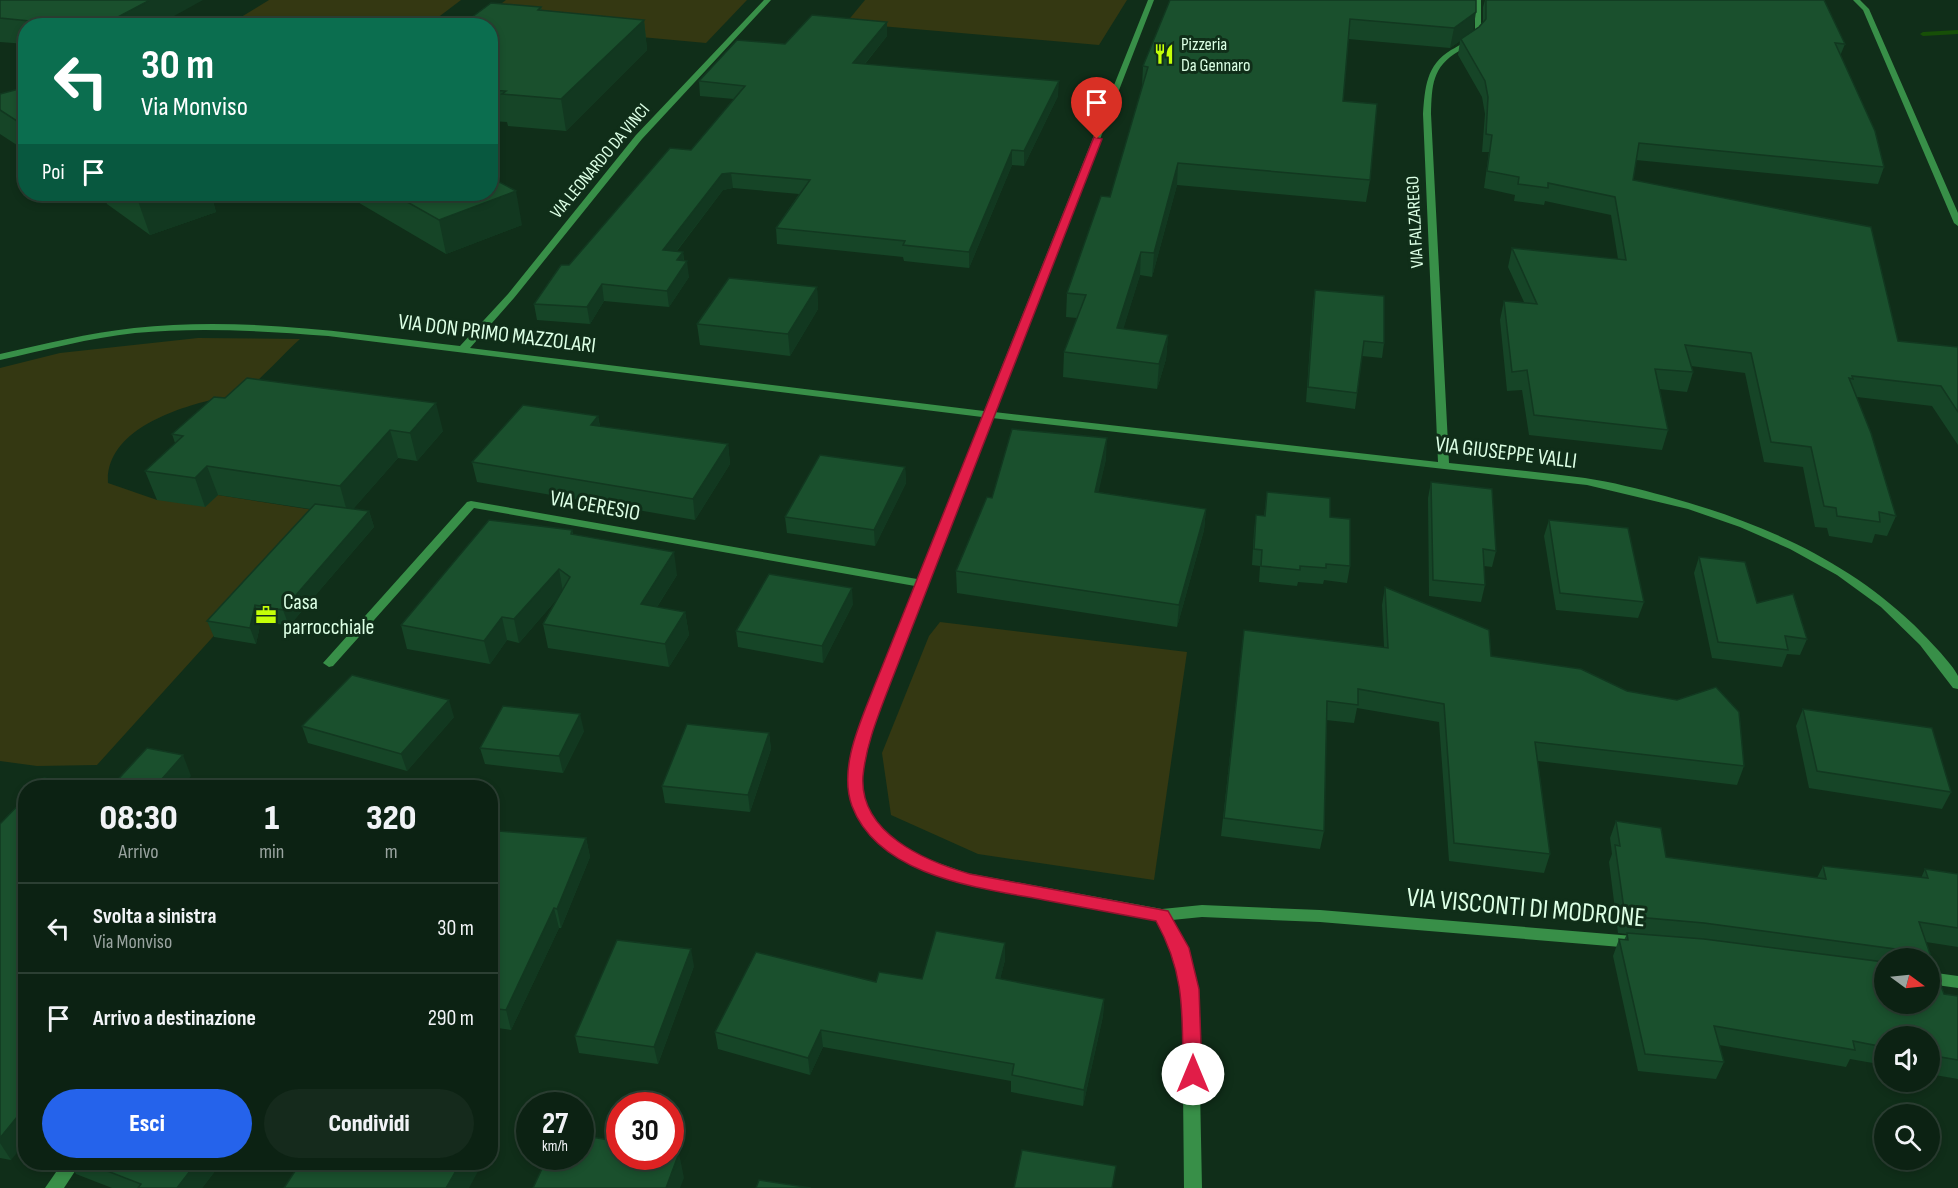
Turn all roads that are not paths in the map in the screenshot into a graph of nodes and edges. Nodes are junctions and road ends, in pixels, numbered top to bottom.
1 (768, 0) edge
2 (1151, 0) edge
3 (1478, 0) edge
4 (1856, 0) edge
5 (1958, 223) edge
6 (463, 349) junction
7 (0, 357) edge
8 (989, 415) junction
9 (1444, 465) junction
10 (923, 584) junction
11 (329, 663) dead end
12 (1958, 684) edge
13 (1162, 915) junction
14 (1654, 944) edge
15 (1940, 980) edge
16 (1958, 982) edge
17 (66, 1170) edge
18 (54, 1188) edge
19 (1193, 1188) edge

1 - 6 street, VIA LEONARDO DA VINCI
2 - 8 street, VIA VISCONTI DI MODRONE
3 - 9 street, VIA FALZAREGO
4 - 5 street
6 - 7 street, VIA DON PRIMO MAZZOLARI
6 - 8 street, VIA DON PRIMO MAZZOLARI
8 - 9 street, VIA GIUSEPPE VALLI
8 - 10 street, VIA VISCONTI DI MODRONE
9 - 12 street, VIA GIUSEPPE VALLI
10 - 11 street, VIA CERESIO
10 - 13 street, VIA VISCONTI DI MODRONE
13 - 14 street, VIA VISCONTI DI MODRONE
13 - 19 street
15 - 16 street
17 - 18 street

